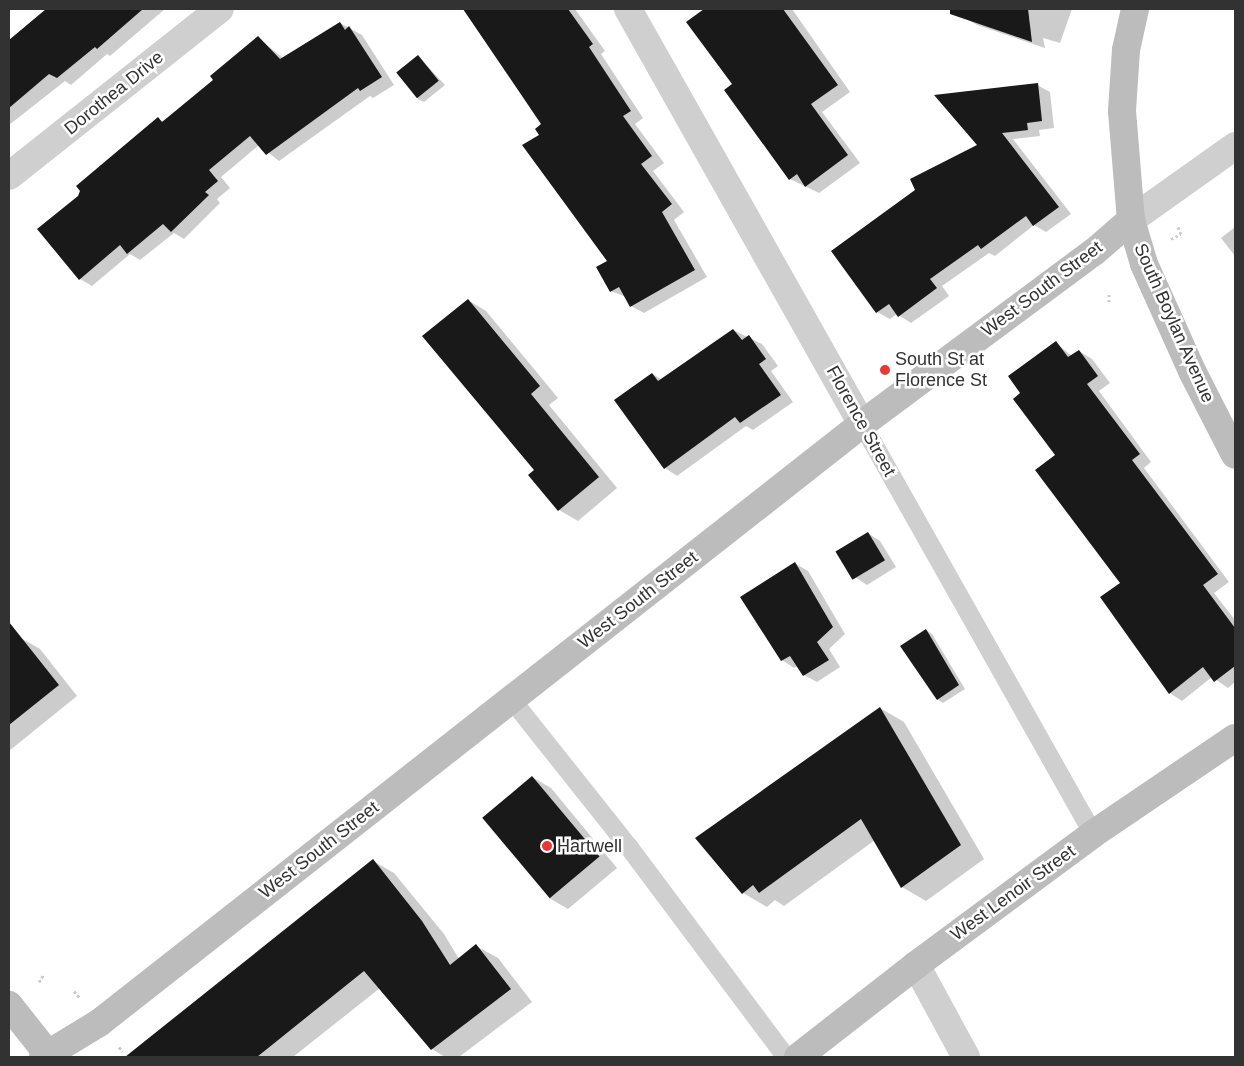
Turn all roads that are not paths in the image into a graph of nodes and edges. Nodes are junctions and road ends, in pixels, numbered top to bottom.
1 (220, 9) edge
2 (628, 9) edge
3 (1135, 9) edge
4 (1235, 146) edge
5 (9, 176) edge
6 (1131, 220) junction
7 (862, 424) junction
8 (1235, 454) edge
9 (511, 699) junction
10 (1235, 738) edge
11 (1093, 834) junction
12 (916, 965) junction
13 (9, 1005) edge
14 (47, 1056) edge
15 (786, 1057) edge
16 (798, 1057) edge
17 (966, 1057) edge

1 - 5 street, Dorothea Drive
2 - 7 street, Florence Street
3 - 6 street, South Boylan Avenue
4 - 6 street, West South Street
6 - 7 street, West South Street
6 - 8 street, South Boylan Avenue
7 - 9 street, West South Street
7 - 11 lane, Florence Street
9 - 14 street, West South Street
9 - 15 lane
10 - 11 street, West Lenoir Street
11 - 12 street, West Lenoir Street
12 - 16 street, West Lenoir Street
12 - 17 street
13 - 14 street

